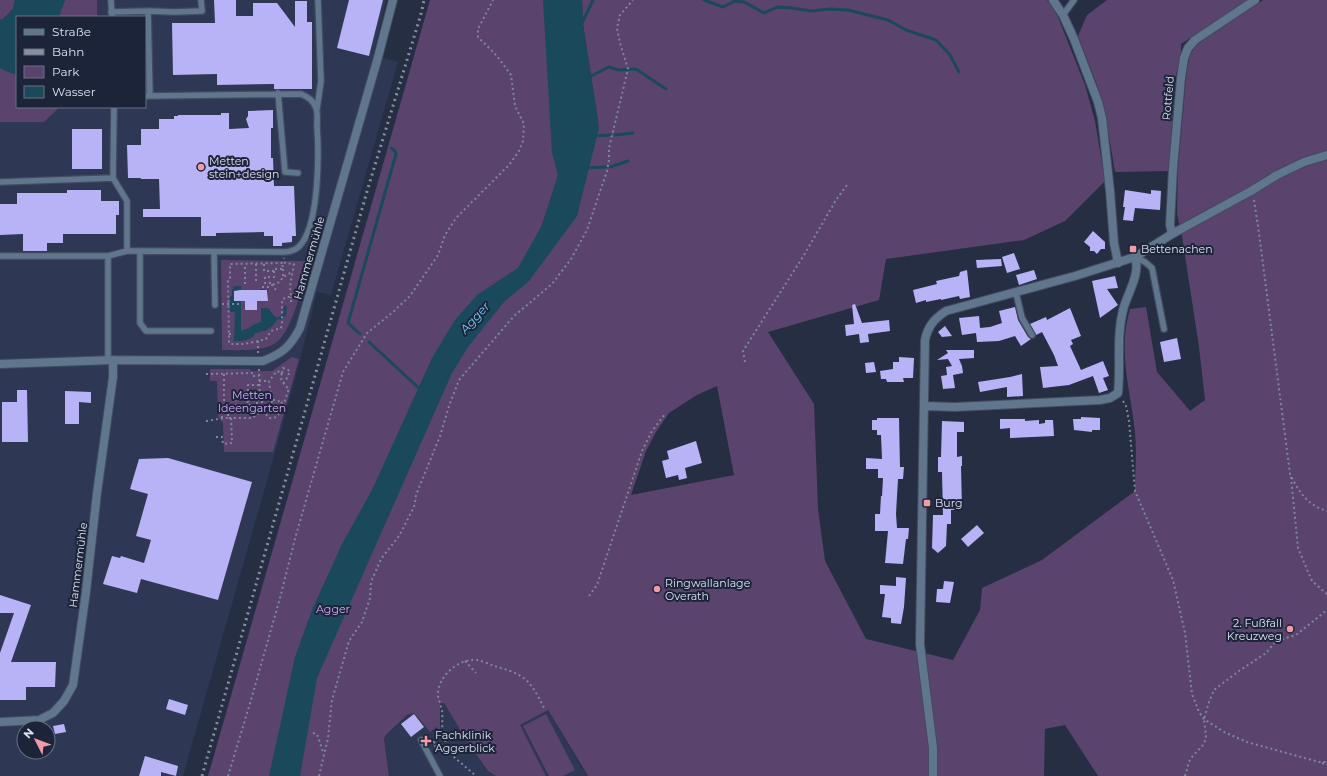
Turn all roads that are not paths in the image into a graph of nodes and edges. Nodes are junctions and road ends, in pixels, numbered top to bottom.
1 (111, 0) edge
2 (201, 0) edge
3 (318, 0) edge
4 (393, 0) edge
5 (1053, 0) edge
6 (1074, 0) edge
7 (1255, 0) edge
8 (148, 11) junction
9 (112, 15) edge
10 (1063, 16) junction
11 (278, 93) junction
12 (147, 96) edge
13 (114, 108) edge
14 (317, 109) junction
15 (1327, 155) edge
16 (298, 172) dead end
17 (113, 178) junction
18 (0, 182) edge
19 (1172, 234) junction
20 (127, 251) junction
21 (140, 251) junction
22 (214, 252) junction
23 (0, 256) edge
24 (108, 256) junction
25 (1135, 257) junction
26 (1118, 263) junction
27 (1016, 293) junction
28 (215, 305) dead end
29 (1164, 329) dead end
30 (211, 331) dead end
31 (1032, 335) dead end
32 (110, 360) junction
33 (0, 364) edge
34 (925, 406) junction
35 (0, 722) edge
36 (421, 740) dead end
37 (440, 776) edge
38 (934, 776) edge

1 - 9 lane
2 - 8 lane
3 - 14 lane
4 - 32 street, Hammermühle
5 - 10 street
6 - 10 lane
7 - 19 street, Rottfeld
8 - 9 lane
8 - 12 lane
10 - 26 street
11 - 12 lane
11 - 14 lane
11 - 16 lane
13 - 17 lane
14 - 22 lane
15 - 19 street
17 - 18 lane
17 - 20 lane
19 - 25 street
20 - 21 lane
20 - 24 lane
21 - 22 lane
21 - 30 lane
22 - 28 lane
23 - 24 lane
24 - 32 lane
25 - 26 street
25 - 29 lane
25 - 34 street
26 - 27 street
27 - 31 lane
27 - 34 street
32 - 33 street, Hammermühle
32 - 35 street, Hammermühle
34 - 38 street
36 - 37 lane

